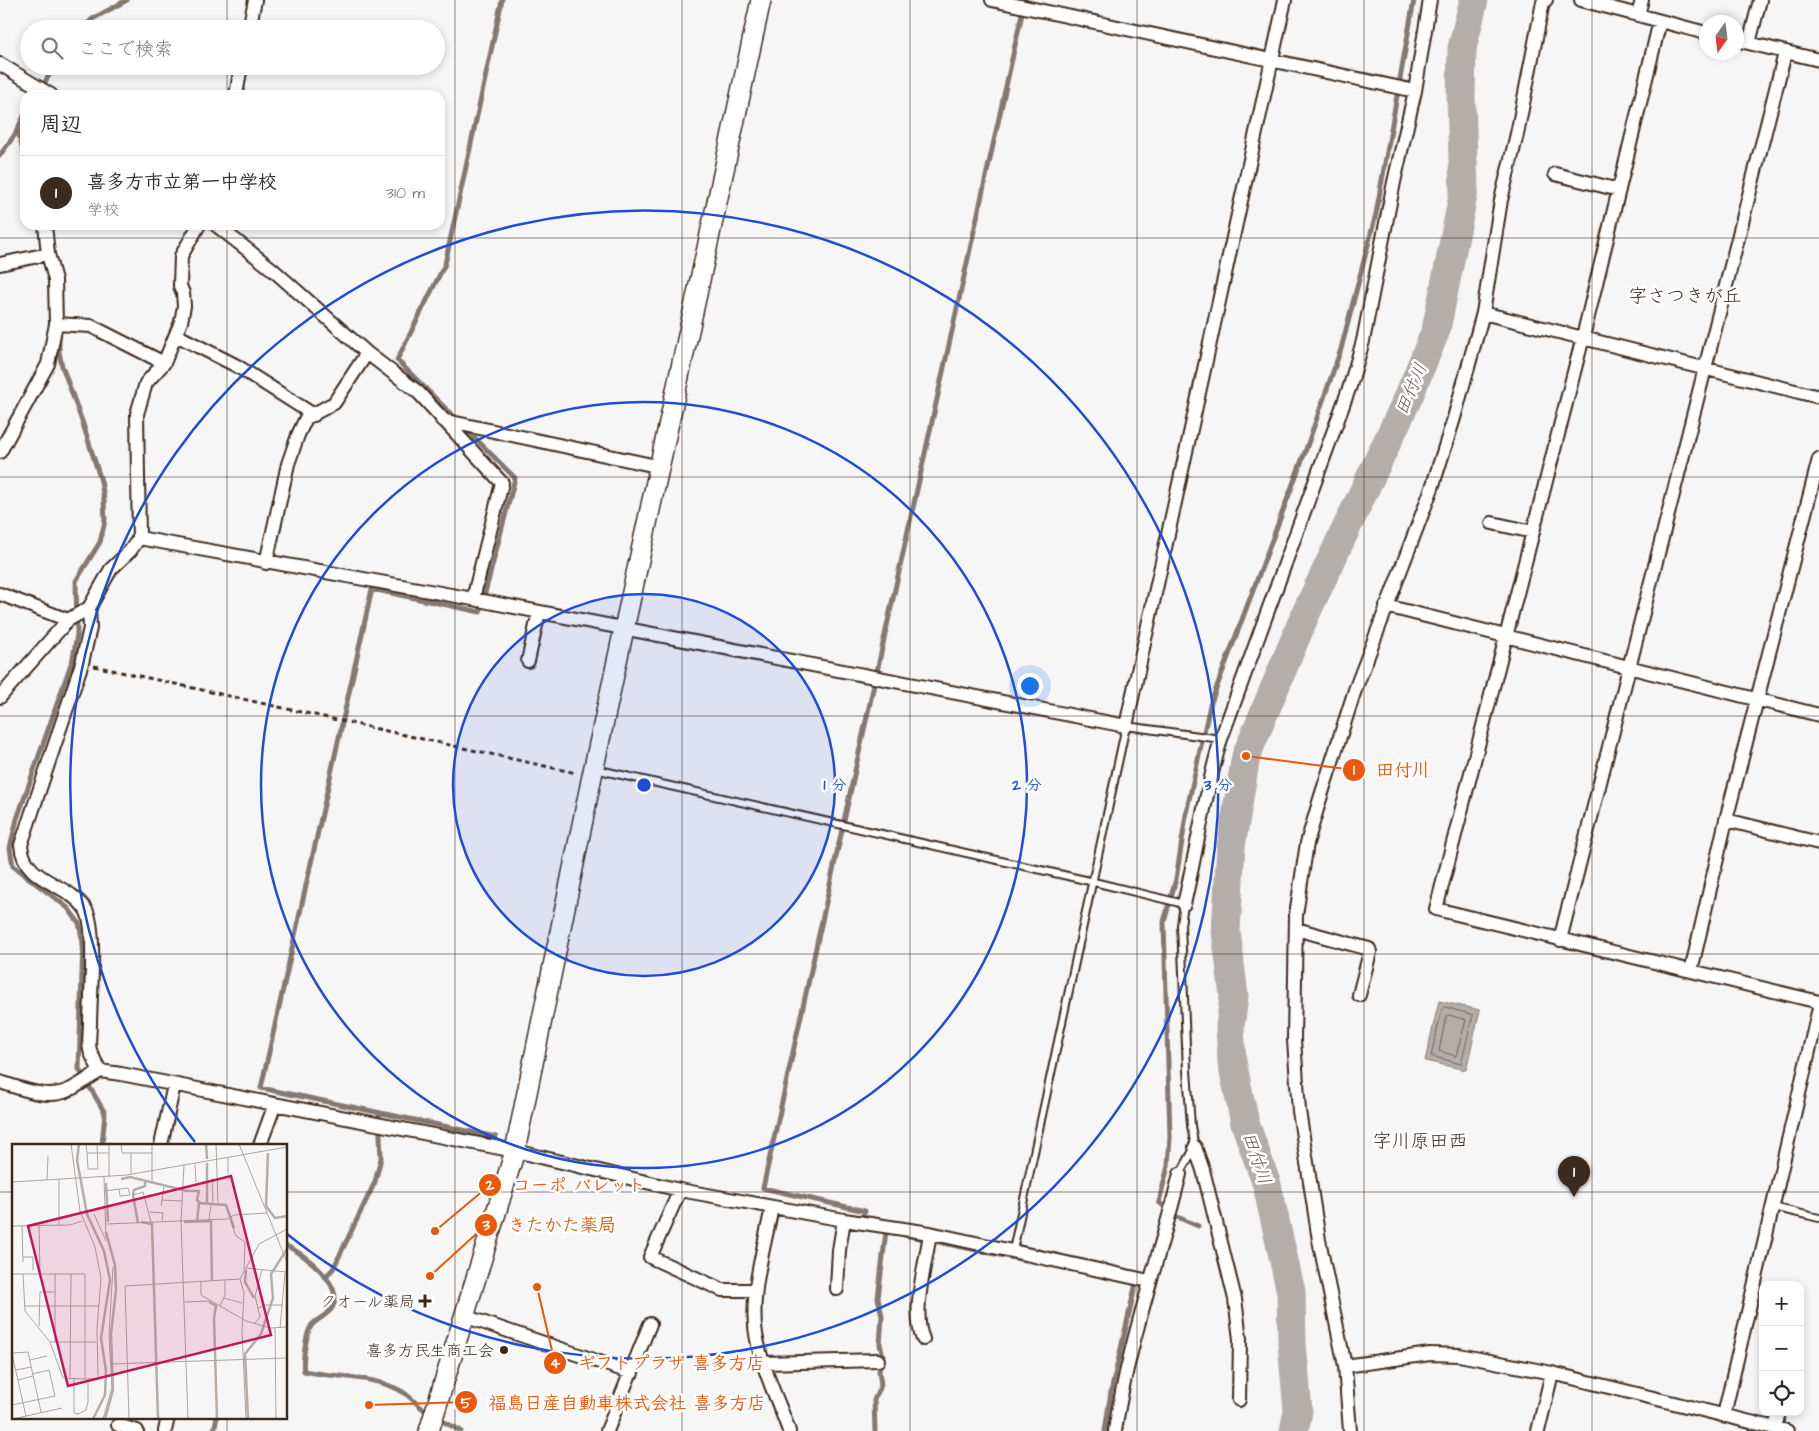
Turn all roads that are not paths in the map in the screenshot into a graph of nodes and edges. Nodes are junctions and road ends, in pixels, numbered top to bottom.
1 (255, 0) edge
2 (762, 0) edge
3 (992, 0) edge
4 (1285, 0) edge
5 (1430, 0) edge
6 (1546, 0) edge
7 (1581, 0) edge
8 (1642, 0) edge
9 (1760, 0) edge
10 (1638, 15) junction
11 (251, 20) edge
12 (1660, 21) junction
13 (1699, 31) edge
14 (1744, 40) edge
15 (1744, 42) edge
16 (1785, 53) junction
17 (1819, 60) edge
18 (1272, 61) junction
19 (0, 64) edge
20 (239, 75) edge
21 (43, 90) edge
22 (237, 90) edge
23 (1415, 90) junction
24 (1555, 174) dead end
25 (1618, 190) junction
26 (46, 230) edge
27 (196, 230) edge
28 (222, 230) edge
29 (48, 254) junction
30 (0, 264) edge
31 (1483, 313) junction
32 (56, 324) junction
33 (176, 335) junction
34 (1583, 337) junction
35 (367, 353) junction
36 (164, 363) junction
37 (1705, 367) junction
38 (1819, 397) edge
39 (314, 415) junction
40 (442, 420) junction
41 (0, 452) edge
42 (1819, 459) edge
43 (661, 467) junction
44 (1492, 523) dead end
45 (1533, 532) junction
46 (140, 538) junction
47 (266, 563) junction
48 (0, 594) edge
49 (473, 599) junction
50 (1386, 606) junction
51 (539, 612) junction
52 (78, 614) junction
53 (624, 628) junction
54 (1506, 636) junction
55 (528, 661) dead end
56 (1629, 668) junction
57 (0, 697) edge
58 (1756, 700) junction
59 (1819, 715) edge
60 (1126, 726) junction
61 (1221, 739) junction
62 (593, 772) junction
63 (1726, 820) junction
64 (1819, 843) edge
65 (1094, 882) junction
66 (1184, 904) junction
67 (1296, 929) junction
68 (1560, 940) junction
69 (1691, 972) junction
70 (1359, 995) dead end
71 (1819, 1002) edge
72 (1819, 1008) edge
73 (1816, 1039) edge
74 (96, 1073) junction
75 (0, 1082) edge
76 (174, 1085) junction
77 (275, 1104) junction
78 (161, 1144) edge
79 (260, 1144) edge
80 (1195, 1147) junction
81 (515, 1151) junction
82 (1180, 1174) joint
83 (680, 1190) junction
84 (772, 1207) junction
85 (1773, 1207) junction
86 (1819, 1218) edge
87 (844, 1220) junction
88 (930, 1233) junction
89 (1013, 1250) junction
90 (1149, 1281) junction
91 (837, 1289) dead end
92 (756, 1290) junction
93 (464, 1316) junction
94 (650, 1324) dead end
95 (923, 1339) dead end
96 (878, 1360) dead end
97 (764, 1363) junction
98 (1345, 1366) junction
99 (632, 1373) junction
100 (1552, 1374) junction
101 (1239, 1400) dead end
102 (1724, 1415) junction
103 (1779, 1416) edge
104 (168, 1418) edge
105 (118, 1425) edge
106 (1781, 1430) edge
107 (136, 1431) edge
108 (165, 1431) edge
109 (429, 1431) edge
110 (607, 1431) edge
111 (788, 1431) edge
112 (1115, 1431) edge
113 (1350, 1431) edge
114 (1538, 1431) edge

1 - 11 street
2 - 43 street
3 - 18 street
4 - 18 street
5 - 23 street
6 - 31 street
7 - 10 street
8 - 10 street
9 - 14 street
10 - 12 street
12 - 13 street
12 - 25 street
15 - 16 street
16 - 17 street
16 - 37 street
18 - 23 street
18 - 60 street
19 - 21 street
20 - 22 street
23 - 61 street
24 - 25 street
25 - 34 street
26 - 29 street
27 - 33 street
28 - 35 street
29 - 30 street
29 - 32 street
31 - 34 street
31 - 50 street
32 - 36 street
32 - 41 street
33 - 36 street
33 - 39 street
34 - 37 street
34 - 45 street
35 - 39 street
35 - 40 street
36 - 46 street
37 - 38 street
37 - 56 street
39 - 47 street
40 - 43 street
40 - 49 street
42 - 58 street
43 - 53 street
44 - 45 street
45 - 54 street
46 - 47 street
46 - 52 street
47 - 49 street
48 - 52 street
49 - 51 street
50 - 54 street
50 - 67 street
51 - 53 street
51 - 55 street
52 - 57 street
52 - 74 street
53 - 60 street
53 - 62 street
54 - 56 street
54 - 68 street
56 - 58 street
56 - 68 street
58 - 59 street
58 - 63 street
60 - 61 lane
60 - 65 lane
61 - 66 street
62 - 65 lane
62 - 81 street
63 - 64 street
63 - 69 street
65 - 66 lane
65 - 89 lane
66 - 80 lane
67 - 70 street
67 - 98 street
68 - 69 street
69 - 71 street
72 - 73 street
73 - 85 street
74 - 75 street
74 - 76 street
76 - 77 street
76 - 78 street
77 - 79 street
77 - 81 street
80 - 82 lane
80 - 101 street
81 - 83 street
81 - 93 street
82 - 90 street
83 - 84 street
83 - 92 street
84 - 87 street
84 - 92 street
85 - 86 lane
85 - 102 street
87 - 88 street
87 - 91 street
88 - 89 street
88 - 95 street
89 - 90 street
90 - 112 street
92 - 97 street
93 - 99 street
93 - 109 street
94 - 99 street
96 - 97 street
97 - 111 street
98 - 100 street
98 - 113 street
99 - 110 street
100 - 102 street
100 - 114 street
102 - 106 street
103 - 106 street
104 - 108 street
105 - 107 street

